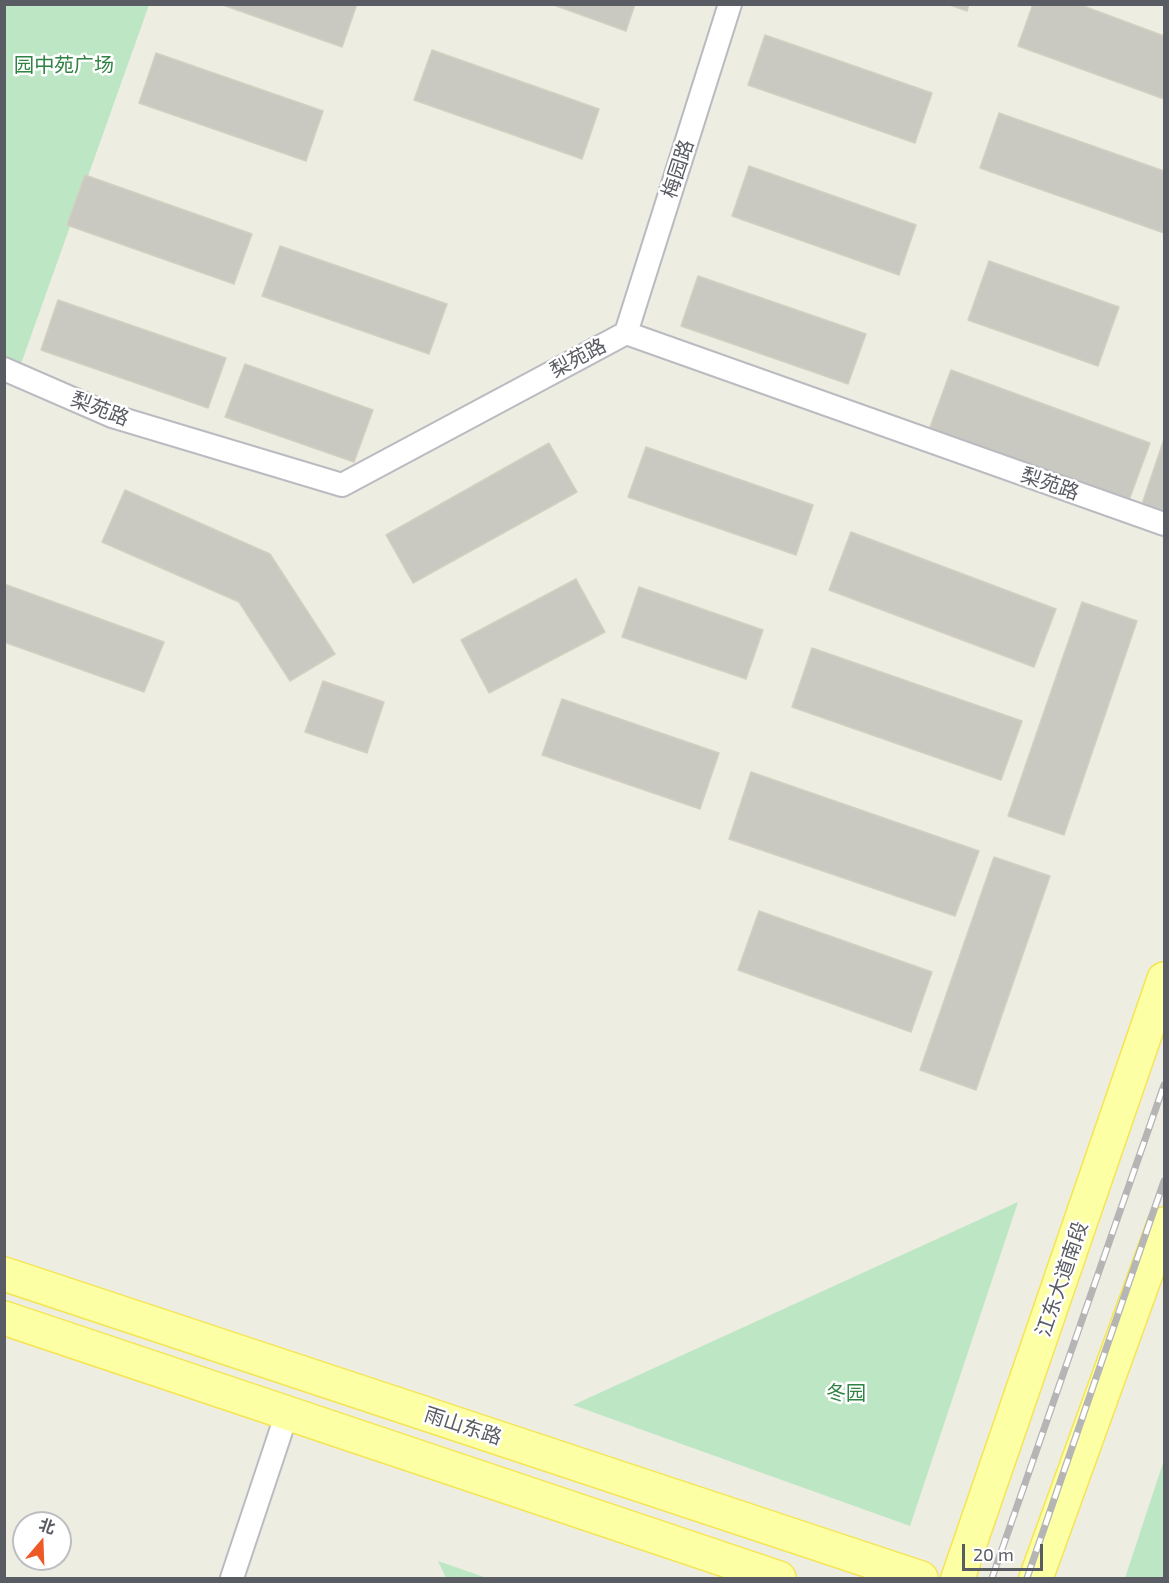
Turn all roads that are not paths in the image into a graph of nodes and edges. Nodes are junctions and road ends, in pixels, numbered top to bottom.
1 (730, 4) edge
2 (626, 333) junction
3 (4, 369) edge
4 (1164, 524) edge
5 (1164, 979) edge
6 (1164, 1224) edge
7 (4, 1274) edge
8 (4, 1318) edge
9 (287, 1413) junction
10 (232, 1578) edge
11 (779, 1578) edge
12 (921, 1578) edge
13 (958, 1578) edge
14 (1036, 1578) edge

1 - 2 street, 梅园路
2 - 3 street, 梨苑路
2 - 4 street, 梨苑路
5 - 13 main road, 江东大道南段
6 - 14 main road
7 - 12 main road, 雨山东路
8 - 9 main road
9 - 10 street
9 - 11 main road

